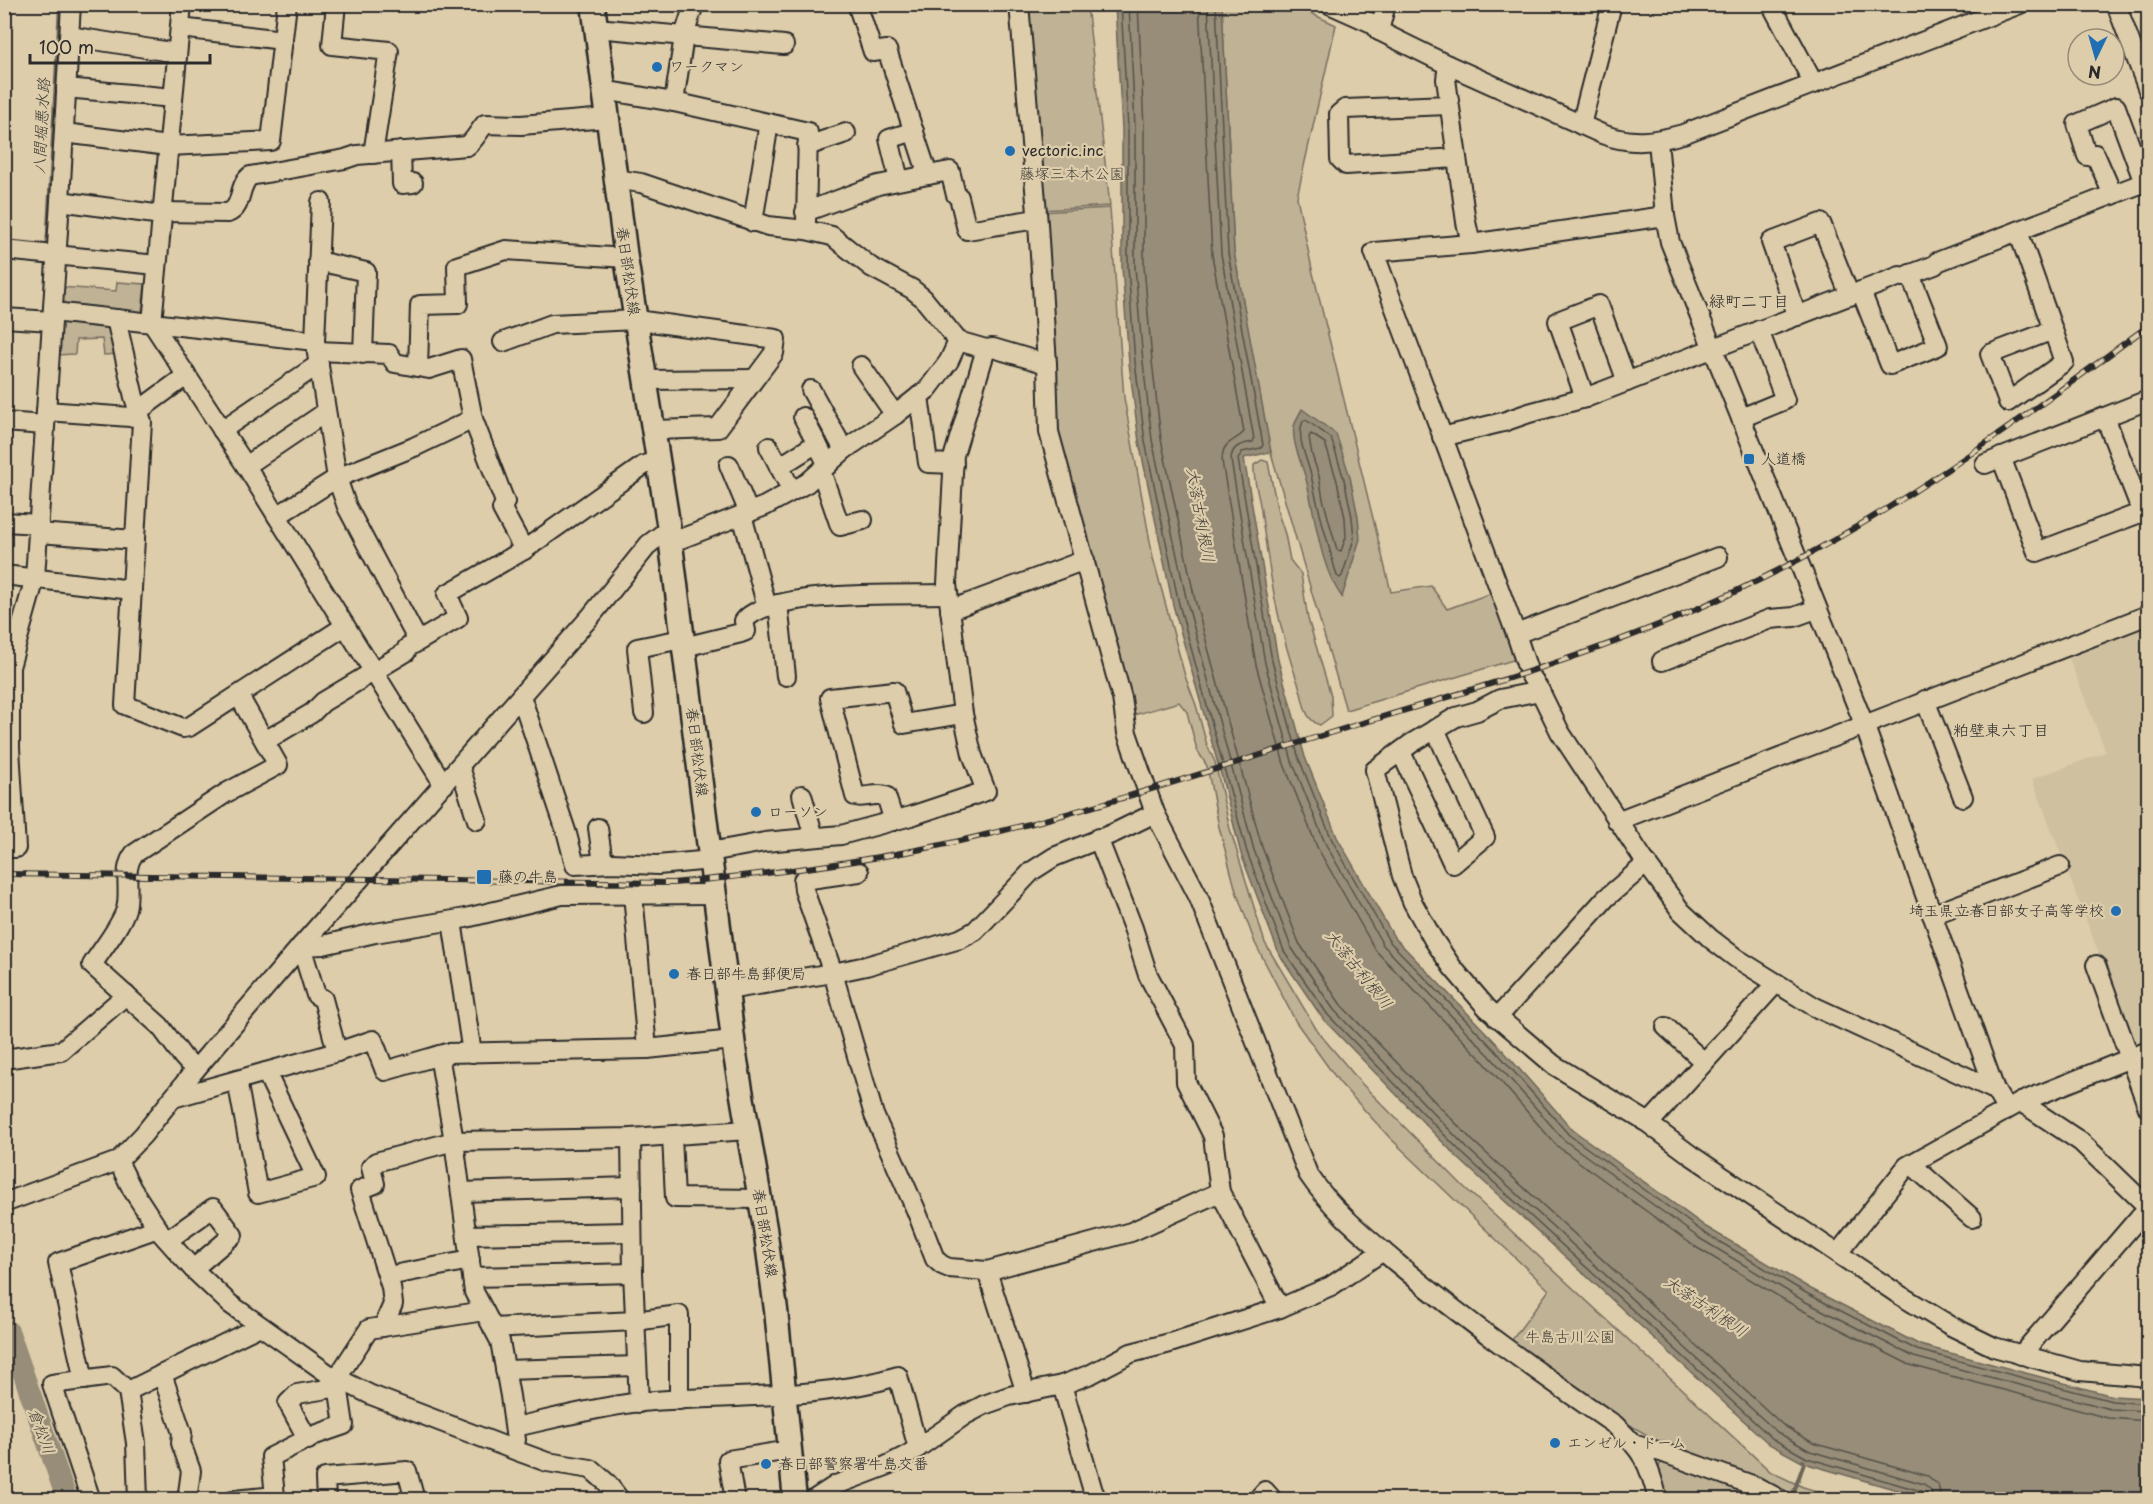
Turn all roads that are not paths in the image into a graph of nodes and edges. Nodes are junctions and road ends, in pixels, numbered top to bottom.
1 (70, 4) edge
2 (182, 4) edge
3 (287, 4) edge
4 (336, 4) edge
5 (593, 4) edge
6 (694, 4) edge
7 (857, 4) edge
8 (1019, 4) edge
9 (1329, 4) edge
10 (1386, 4) edge
11 (1612, 4) edge
12 (1771, 4) edge
13 (2020, 4) edge
14 (2116, 4) edge
15 (180, 28) junction
16 (596, 28) junction
17 (1379, 32) junction
18 (69, 36) junction
19 (684, 36) junction
20 (283, 40) junction
21 (784, 45) dead end
22 (177, 53) junction
23 (1448, 65) junction
24 (1814, 84) junction
25 (2148, 84) edge
26 (66, 88) junction
27 (603, 90) junction
28 (173, 98) junction
29 (674, 102) junction
30 (1449, 105) junction
31 (607, 118) junction
32 (769, 123) junction
33 (1581, 125) junction
34 (914, 131) junction
35 (64, 133) junction
36 (846, 133) dead end
37 (1658, 141) junction
38 (168, 146) junction
39 (807, 146) junction
40 (401, 151) junction
41 (373, 154) junction
42 (1457, 158) junction
43 (928, 175) junction
44 (615, 179) junction
45 (899, 180) junction
46 (2146, 182) edge
47 (413, 183) dead end
48 (2113, 195) junction
49 (60, 201) junction
50 (321, 202) dead end
51 (162, 213) junction
52 (1665, 216) junction
53 (1037, 219) junction
54 (806, 221) junction
55 (753, 222) junction
56 (2018, 231) junction
57 (1471, 244) junction
58 (14, 251) dead end
59 (56, 257) junction
60 (626, 258) junction
61 (318, 261) junction
62 (157, 265) junction
63 (1910, 274) junction
64 (1855, 293) junction
65 (1797, 316) junction
66 (52, 317) junction
67 (4, 318) edge
68 (116, 319) junction
69 (636, 320) junction
70 (152, 323) junction
71 (1759, 330) junction
72 (2053, 330) dead end
73 (958, 341) junction
74 (503, 342) dead end
75 (1714, 348) junction
76 (986, 349) junction
77 (317, 352) junction
78 (363, 354) junction
79 (1047, 364) junction
80 (861, 366) dead end
81 (418, 367) junction
82 (186, 376) junction
83 (645, 380) junction
84 (754, 380) junction
85 (1627, 382) junction
86 (811, 390) dead end
87 (919, 396) junction
88 (1586, 398) junction
89 (2148, 400) edge
90 (139, 412) junction
91 (326, 412) junction
92 (895, 415) junction
93 (803, 417) dead end
94 (2105, 417) junction
95 (46, 418) junction
96 (1741, 418) junction
97 (473, 420) junction
98 (4, 422) edge
99 (222, 430) junction
100 (653, 430) junction
101 (1442, 437) junction
102 (817, 443) junction
103 (769, 447) dead end
104 (844, 450) junction
105 (658, 461) junction
106 (954, 464) junction
107 (729, 465) dead end
108 (246, 466) junction
109 (779, 467) junction
110 (824, 468) junction
111 (337, 478) junction
112 (792, 491) junction
113 (2145, 511) edge
114 (746, 514) junction
115 (277, 516) junction
116 (863, 520) dead end
117 (4, 522) edge
118 (38, 528) junction
119 (669, 536) junction
120 (135, 540) junction
121 (524, 550) junction
122 (1718, 557) dead end
123 (1084, 560) junction
124 (4, 575) edge
125 (35, 578) junction
126 (132, 590) junction
127 (949, 602) junction
128 (772, 606) junction
129 (1816, 609) junction
130 (2148, 615) edge
131 (345, 626) junction
132 (1516, 634) junction
133 (418, 641) junction
134 (683, 643) junction
135 (1662, 661) dead end
136 (374, 671) junction
137 (786, 676) dead end
138 (1540, 691) junction
139 (239, 696) junction
140 (521, 696) junction
141 (1925, 700) junction
142 (644, 713) dead end
143 (963, 714) junction
144 (1864, 724) junction
145 (1435, 729) junction
146 (265, 741) junction
147 (1401, 752) junction
148 (460, 767) junction
149 (444, 785) junction
150 (802, 795) dead end
151 (1963, 797) dead end
152 (1155, 813) junction
153 (477, 820) dead end
154 (894, 821) junction
155 (1617, 821) junction
156 (598, 828) dead end
157 (814, 837) junction
158 (1098, 838) junction
159 (4, 848) edge
160 (711, 856) junction
161 (603, 863) junction
162 (1647, 863) junction
163 (2060, 866) dead end
164 (859, 872) dead end
165 (633, 894) junction
166 (715, 894) junction
167 (1932, 915) junction
168 (452, 921) junction
169 (301, 946) junction
170 (2096, 965) dead end
171 (833, 973) junction
172 (1776, 983) junction
173 (727, 990) junction
174 (126, 995) junction
175 (1497, 1018) junction
176 (1666, 1027) dead end
177 (733, 1040) junction
178 (647, 1049) junction
179 (2148, 1051) edge
180 (337, 1052) junction
181 (472, 1053) junction
182 (439, 1055) junction
183 (4, 1059) edge
184 (2129, 1059) junction
185 (1704, 1062) junction
186 (195, 1070) junction
187 (266, 1072) junction
188 (237, 1080) junction
189 (1995, 1090) junction
190 (173, 1098) junction
191 (2014, 1106) junction
192 (2148, 1108) edge
193 (1644, 1120) junction
194 (748, 1130) junction
195 (672, 1136) junction
196 (631, 1138) junction
197 (454, 1141) junction
198 (118, 1161) junction
199 (1911, 1164) junction
200 (632, 1187) junction
201 (461, 1192) junction
202 (1220, 1192) junction
203 (760, 1198) junction
204 (4, 1203) edge
205 (2148, 1207) edge
206 (1972, 1218) dead end
207 (632, 1232) junction
208 (163, 1234) junction
209 (467, 1235) junction
210 (1383, 1251) junction
211 (1838, 1253) junction
212 (193, 1269) junction
213 (471, 1269) junction
214 (987, 1271) junction
215 (633, 1273) junction
216 (388, 1276) junction
217 (1280, 1308) junction
218 (484, 1311) junction
219 (635, 1321) junction
220 (260, 1326) junction
221 (383, 1327) junction
222 (493, 1328) junction
223 (2020, 1355) junction
224 (637, 1366) junction
225 (505, 1370) junction
226 (162, 1374) junction
227 (2148, 1377) edge
228 (84, 1380) junction
229 (338, 1383) junction
230 (1062, 1385) junction
231 (128, 1391) junction
232 (785, 1393) junction
233 (1026, 1393) junction
234 (679, 1400) junction
235 (639, 1402) junction
236 (514, 1427) junction
237 (308, 1440) junction
238 (1636, 1444) junction
239 (918, 1448) junction
240 (790, 1450) junction
241 (517, 1451) junction
242 (91, 1500) edge
243 (138, 1500) edge
244 (187, 1500) edge
245 (234, 1500) edge
246 (326, 1500) edge
247 (415, 1500) edge
248 (620, 1500) edge
249 (735, 1500) edge
250 (795, 1500) edge
251 (813, 1500) edge
252 (1098, 1500) edge
253 (1257, 1500) edge
254 (1273, 1500) edge
255 (1658, 1500) edge
256 (1781, 1500) edge

1 - 18 street
2 - 15 street
3 - 20 street
4 - 41 street
5 - 16 main road, 春日部松伏線
6 - 19 street
7 - 34 street
8 - 53 street
9 - 17 street
10 - 17 street
11 - 33 street
12 - 24 street
13 - 24 street
14 - 25 street
15 - 20 street
15 - 22 street
16 - 19 street
16 - 27 main road, 春日部松伏線
17 - 23 street
18 - 22 street
18 - 26 street
19 - 21 street
19 - 29 street
20 - 38 street
22 - 28 street
23 - 30 street
23 - 33 street
24 - 37 street
26 - 28 street
26 - 35 street
27 - 29 street
27 - 31 main road, 春日部松伏線
28 - 38 street
29 - 32 street
30 - 42 street
30 - 42 street
31 - 40 street
31 - 44 main road, 春日部松伏線
32 - 39 street
32 - 55 street
33 - 37 street
34 - 43 street
34 - 45 street
35 - 38 street
35 - 49 street
36 - 39 street
37 - 52 street
38 - 51 street
39 - 54 street
40 - 41 street
40 - 47 street
41 - 51 street
42 - 57 street
43 - 45 street
43 - 53 street
44 - 55 street
44 - 60 main road, 春日部松伏線
45 - 54 street
46 - 48 street
46 - 48 street
48 - 56 street
49 - 51 street
49 - 59 street
50 - 61 street
51 - 62 street
52 - 57 street
52 - 75 street
53 - 79 street
54 - 55 street
54 - 73 street
56 - 63 street
56 - 72 street
57 - 101 street
58 - 59 street
59 - 62 street
59 - 66 street
60 - 69 main road, 春日部松伏線
60 - 81 street
61 - 77 street
61 - 78 street
62 - 70 street
63 - 64 street
63 - 64 street
64 - 65 street
64 - 65 street
65 - 71 street
66 - 67 street
66 - 68 street
66 - 95 street
68 - 70 street
68 - 90 street
69 - 74 street
69 - 83 main road, 春日部松伏線
69 - 84 street
70 - 77 street
70 - 82 street
71 - 75 street
71 - 96 street
73 - 76 street
73 - 87 street
75 - 85 street
75 - 96 street
76 - 79 street
76 - 106 street
77 - 78 street
77 - 91 street
77 - 99 street
78 - 81 street
79 - 123 street
80 - 92 street
81 - 97 street
82 - 90 street
82 - 99 street
83 - 84 street
83 - 100 main road, 春日部松伏線
84 - 100 street
85 - 88 street
85 - 88 street
86 - 104 street
87 - 92 street
87 - 106 street
88 - 101 street
89 - 94 street
90 - 95 street
90 - 120 street
91 - 108 street
91 - 111 street
92 - 104 street
93 - 102 street
94 - 113 street
94 - 113 street
95 - 98 street
95 - 118 street
96 - 129 street
97 - 111 street
97 - 121 street
99 - 108 street
100 - 105 main road, 春日部松伏線
101 - 132 street
102 - 109 street
102 - 110 street
103 - 109 street
104 - 110 street
105 - 119 main road, 春日部松伏線
105 - 121 street
106 - 127 street
107 - 114 street
108 - 115 street
109 - 112 street
110 - 112 street
110 - 116 street
111 - 115 street
111 - 133 street
112 - 114 street
114 - 119 street
114 - 128 street
115 - 131 street
117 - 118 street
118 - 120 street
118 - 125 street
119 - 134 main road, 春日部松伏線
119 - 140 street
120 - 126 street
121 - 133 street
122 - 132 street
123 - 127 street
123 - 152 street
124 - 125 street
125 - 126 street
125 - 159 street
126 - 139 street
127 - 128 street
127 - 143 street
128 - 134 street
128 - 137 street
129 - 135 street
129 - 144 street
130 - 141 street
131 - 136 street
131 - 139 street
132 - 138 street
133 - 136 street
134 - 142 street
134 - 160 main road, 春日部松伏線
136 - 146 street
136 - 149 street
138 - 145 street
138 - 155 street
139 - 146 street
140 - 148 street
140 - 161 street
141 - 144 street
141 - 151 street
143 - 154 street
143 - 154 street
144 - 155 street
144 - 167 street
145 - 147 street
145 - 147 street
146 - 174 street
147 - 175 street
148 - 149 street
148 - 153 street
149 - 169 street
150 - 157 street
152 - 158 street
152 - 210 street
154 - 157 street
155 - 162 street
156 - 161 street
157 - 160 street
158 - 171 street
158 - 202 street
160 - 161 street
160 - 166 main road, 春日部松伏線
162 - 172 street
162 - 175 street
163 - 167 street
164 - 171 street
165 - 166 street
165 - 168 street
165 - 178 street
166 - 173 main road, 春日部松伏線
167 - 189 street
168 - 169 street
168 - 181 street
169 - 180 street
169 - 186 street
170 - 184 street
171 - 173 street
171 - 214 street
172 - 185 street
172 - 189 street
173 - 177 main road, 春日部松伏線
174 - 183 street
174 - 186 street
175 - 193 street
176 - 185 street
177 - 178 street
177 - 194 main road, 春日部松伏線
178 - 181 street
179 - 184 street
180 - 182 street
180 - 187 street
181 - 182 street
182 - 197 street
184 - 191 street
184 - 192 street
185 - 193 street
186 - 190 street
187 - 188 street
187 - 188 street
188 - 190 street
189 - 191 street
190 - 198 street
191 - 199 street
191 - 205 street
193 - 211 street
194 - 195 street
194 - 203 main road, 春日部松伏線
195 - 196 street
195 - 203 street
196 - 197 street
196 - 200 street
197 - 201 street
197 - 216 street
198 - 204 street
198 - 208 street
199 - 206 street
199 - 211 street
200 - 201 street
200 - 207 street
201 - 209 street
202 - 214 street
202 - 217 street
203 - 232 main road, 春日部松伏線
205 - 223 street
207 - 209 street
207 - 215 street
208 - 212 street
208 - 212 street
208 - 228 street
209 - 213 street
210 - 217 street
210 - 238 street
211 - 223 street
212 - 220 street
213 - 215 street
213 - 216 street
213 - 218 street
214 - 233 street
215 - 219 street
216 - 221 street
217 - 230 street
218 - 221 street
218 - 222 street
219 - 222 street
219 - 224 street
219 - 234 street
220 - 226 street
220 - 229 street
221 - 229 street
222 - 225 street
223 - 227 street
224 - 225 street
224 - 235 street
225 - 236 street
226 - 231 street
226 - 244 street
228 - 231 street
228 - 242 street
229 - 237 street
229 - 237 street
229 - 241 street
230 - 233 street
230 - 252 street
231 - 243 street
232 - 234 street
232 - 239 street
232 - 240 main road, 春日部松伏線
233 - 239 street
234 - 235 street
235 - 236 street
236 - 241 street
237 - 245 street
238 - 255 street
238 - 256 street
239 - 251 street
240 - 249 street
240 - 250 main road, 春日部松伏線
241 - 248 street
246 - 247 street
253 - 254 street

